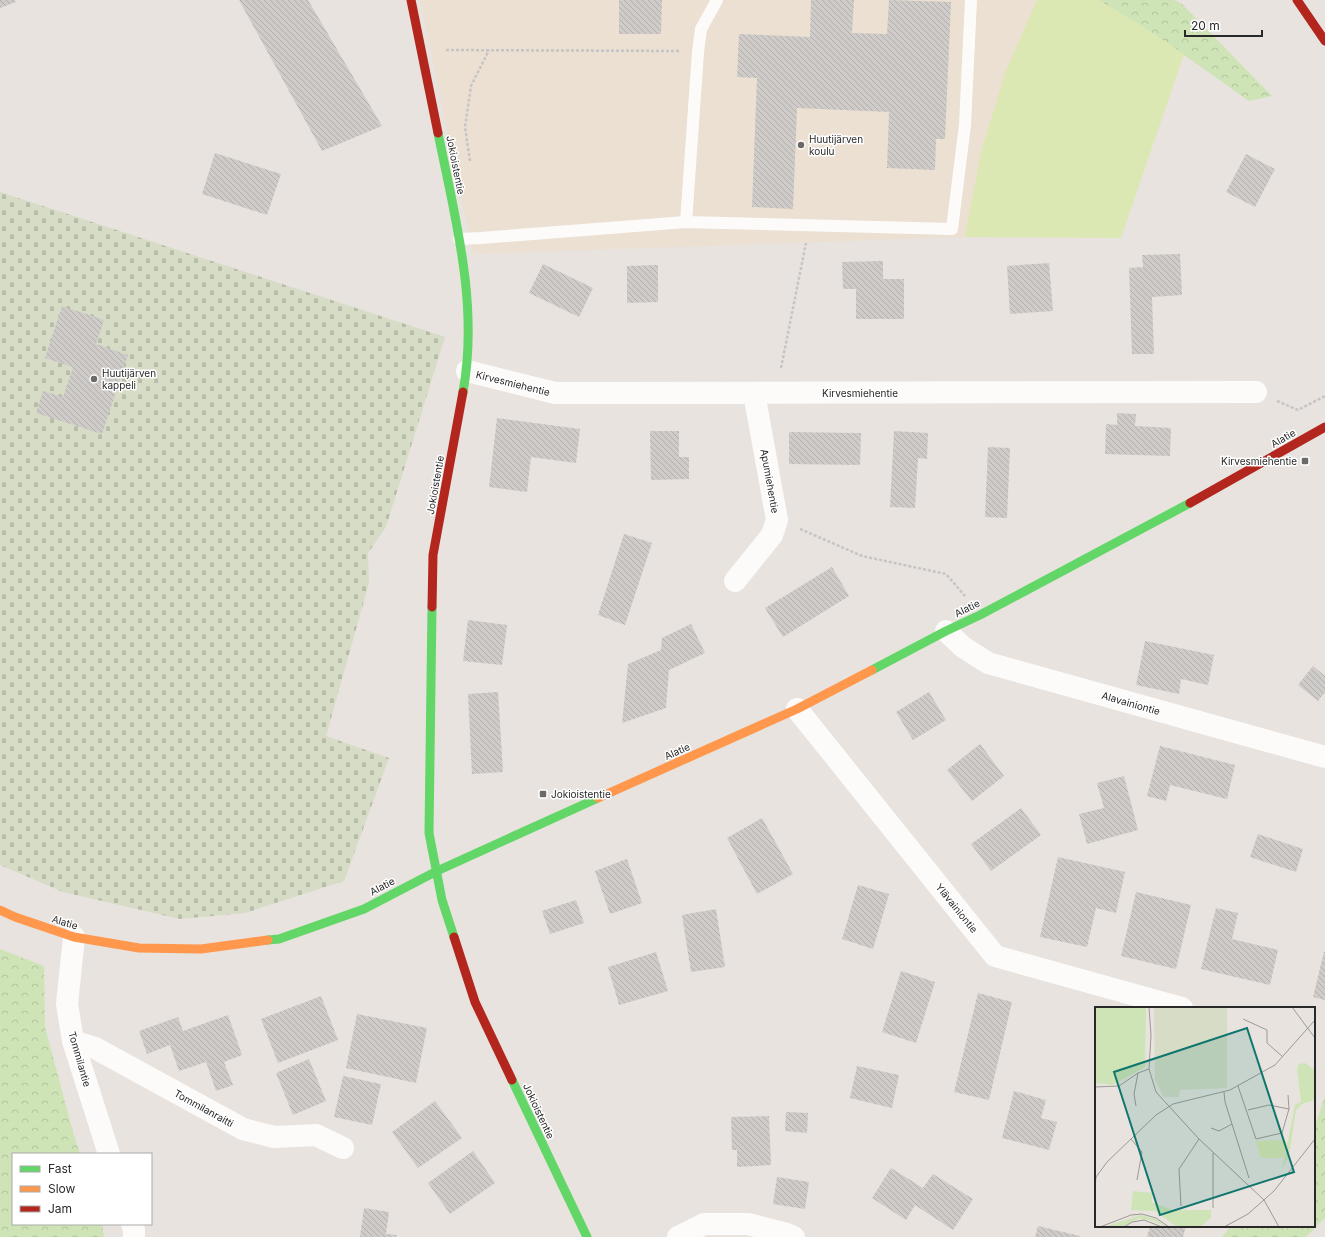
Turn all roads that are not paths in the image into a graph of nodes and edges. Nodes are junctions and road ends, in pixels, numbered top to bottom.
1 (411, 0) edge
2 (717, 0) edge
3 (971, 0) edge
4 (1297, 0) edge
5 (1325, 41) edge
6 (686, 222) junction
7 (459, 239) junction
8 (467, 371) junction
9 (1256, 392) road end
10 (754, 393) junction
11 (1325, 427) edge
12 (735, 581) dead end
13 (946, 631) junction
14 (797, 709) junction
15 (1325, 757) edge
16 (437, 871) junction
17 (0, 910) edge
18 (74, 937) junction
19 (1178, 1007) edge
20 (73, 1040) junction
21 (343, 1148) dead end
22 (109, 1153) edge
23 (132, 1225) edge
24 (134, 1237) edge
25 (587, 1237) edge
26 (678, 1237) edge
27 (794, 1237) edge

1 - 7 street, Jokioistentie
2 - 6 lane
3 - 6 lane
4 - 5 street
6 - 7 lane
7 - 8 street, Jokioistentie
8 - 10 street, Kirvesmiehentie
8 - 16 street, Jokioistentie
9 - 10 street, Kirvesmiehentie
10 - 12 street, Apumiehentie
11 - 13 street, Alatie
13 - 14 street, Alatie
13 - 15 street, Alavainiontie
14 - 16 street, Alatie
14 - 19 street, Ylävainiontie
16 - 18 street, Alatie
16 - 25 street, Jokioistentie
17 - 18 street, Alatie
18 - 20 street, Tommilantie
20 - 21 street, Tommilanraitti
20 - 22 street, Tommilantie
23 - 24 street
26 - 27 street

